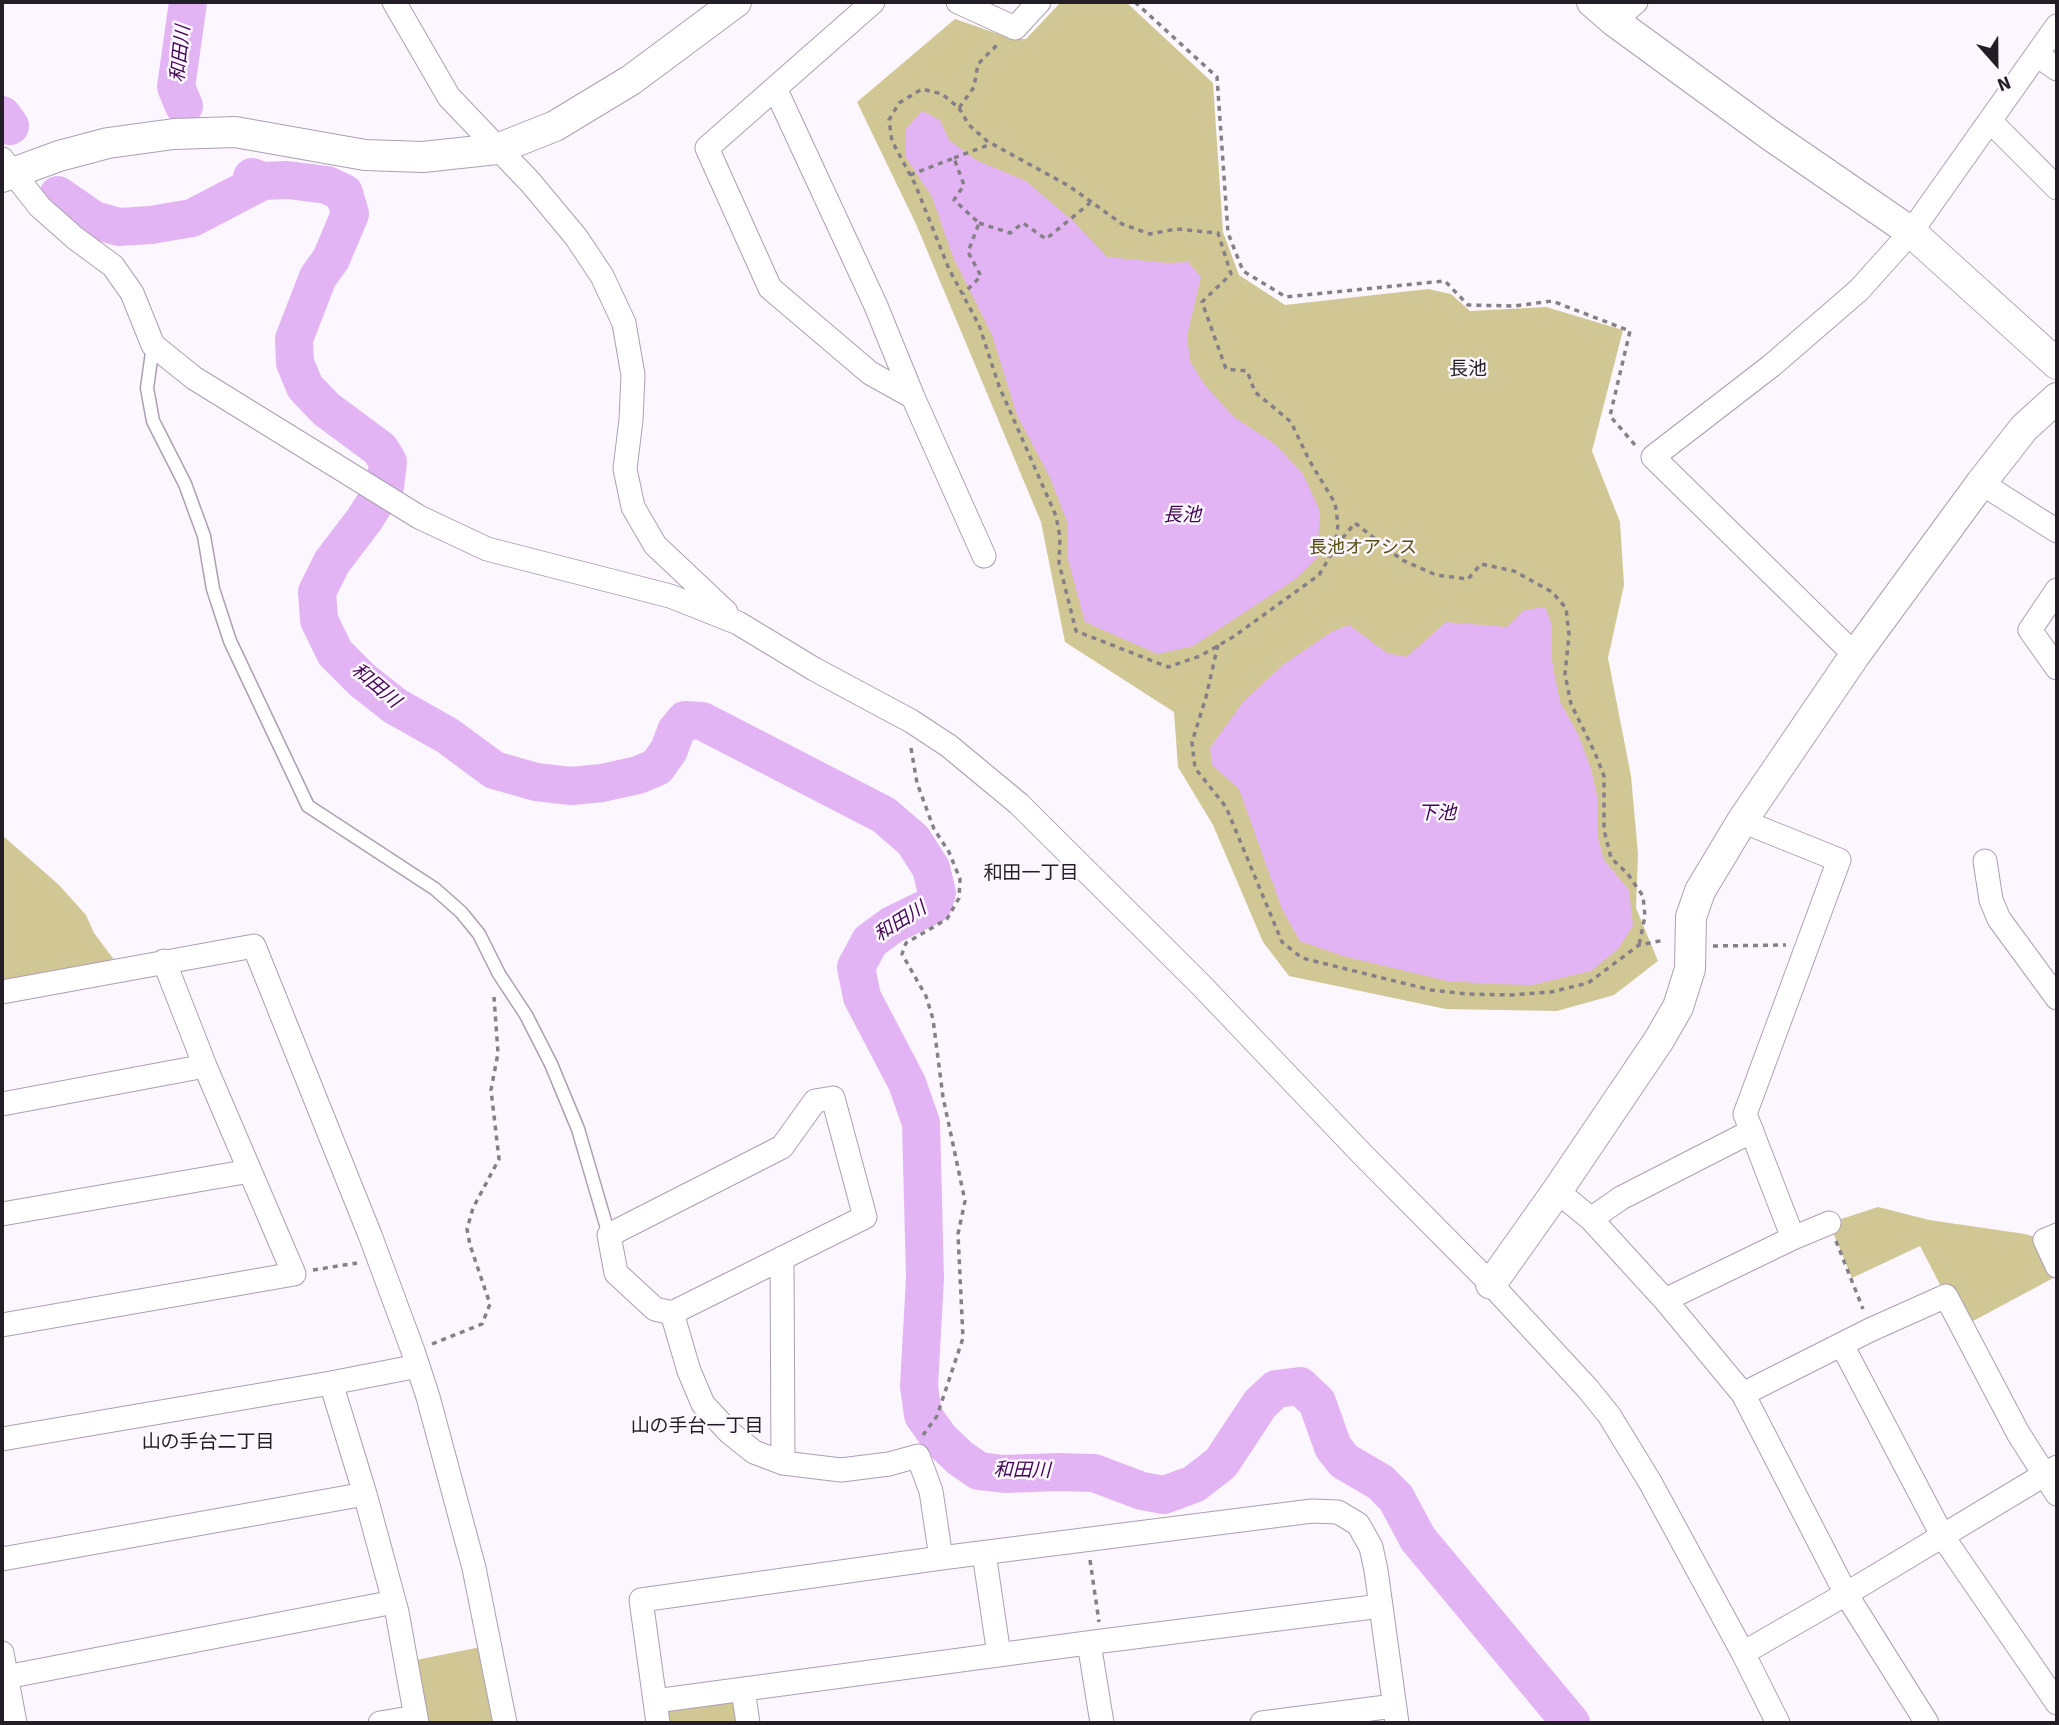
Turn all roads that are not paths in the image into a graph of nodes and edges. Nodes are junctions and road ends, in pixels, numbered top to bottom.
1 (394, 2) edge
2 (736, 2) edge
3 (873, 2) edge
4 (958, 2) edge
5 (1039, 2) edge
6 (1592, 2) edge
7 (1636, 2) edge
8 (1614, 22) junction
9 (2057, 26) edge
10 (2037, 55) junction
11 (2057, 69) edge
12 (775, 88) junction
13 (1991, 122) junction
14 (497, 149) junction
15 (5, 170) edge
16 (2057, 188) edge
17 (1911, 232) junction
18 (153, 345) junction
19 (2057, 364) edge
20 (913, 397) junction
21 (2057, 398) edge
22 (1981, 483) junction
23 (2057, 531) edge
24 (984, 556) dead end
25 (2057, 590) edge
26 (738, 624) junction
27 (1855, 655) junction
28 (2057, 668) edge
29 (1742, 821) junction
30 (1985, 861) dead end
31 (164, 961) junction
32 (2, 992) edge
33 (2057, 998) edge
34 (205, 1066) junction
35 (2, 1104) edge
36 (1752, 1131) junction
37 (250, 1171) junction
38 (1558, 1191) junction
39 (2, 1214) edge
40 (1591, 1219) junction
41 (1829, 1223) road end
42 (609, 1235) junction
43 (2057, 1235) edge
44 (1793, 1238) junction
45 (782, 1258) junction
46 (2057, 1266) edge
47 (1491, 1283) junction
48 (1665, 1300) junction
49 (672, 1313) junction
50 (2, 1325) edge
51 (1842, 1345) junction
52 (416, 1358) junction
53 (331, 1383) junction
54 (1743, 1394) junction
55 (2, 1439) edge
56 (783, 1463) junction
57 (2051, 1470) edge
58 (365, 1494) junction
59 (2057, 1494) edge
60 (1943, 1537) junction
61 (984, 1553) junction
62 (941, 1558) junction
63 (2, 1559) edge
64 (1846, 1594) junction
65 (394, 1602) junction
66 (1381, 1606) junction
67 (1096, 1642) junction
68 (2, 1653) edge
69 (1742, 1653) junction
70 (999, 1655) junction
71 (6, 1677) junction
72 (743, 1690) junction
73 (2057, 1703) edge
74 (657, 1712) edge
75 (1396, 1714) edge
76 (416, 1720) edge
77 (15, 1723) edge
78 (380, 1723) edge
79 (505, 1723) edge
80 (748, 1723) edge
81 (1102, 1723) edge
82 (1262, 1723) edge
83 (1778, 1723) edge
84 (1927, 1723) edge

1 - 14 street
2 - 14 street
3 - 12 street
4 - 5 street
6 - 8 street
7 - 8 street
8 - 17 street
9 - 10 street
10 - 11 street
10 - 13 street
12 - 20 street
12 - 20 street
13 - 16 street
13 - 17 street
14 - 15 street
14 - 26 street
15 - 18 street
17 - 19 street
17 - 27 street
18 - 26 street
18 - 42 lane
20 - 24 street
21 - 22 street
22 - 23 street
22 - 27 street
25 - 28 street
26 - 47 street
27 - 29 street
29 - 36 street
29 - 38 street
30 - 33 street
31 - 32 street
31 - 34 street
31 - 52 street
34 - 35 street
34 - 37 street
36 - 40 street
36 - 44 street
37 - 39 street
37 - 50 street
38 - 40 street
38 - 47 street
40 - 48 street
41 - 44 street
42 - 45 street
42 - 49 street
43 - 46 street
44 - 48 street
45 - 49 street
45 - 56 street
47 - 69 street
48 - 54 street
49 - 56 street
51 - 54 street
51 - 57 street
51 - 60 street
52 - 53 street
52 - 79 street
53 - 55 street
53 - 58 street
54 - 64 street
56 - 62 street
57 - 59 street
57 - 60 street
58 - 63 street
58 - 65 street
60 - 64 street
60 - 73 street
61 - 62 street
61 - 66 street
61 - 70 street
62 - 74 street
64 - 69 street
64 - 84 street
65 - 71 street
65 - 76 street
66 - 67 street
66 - 75 street
67 - 70 street
67 - 81 street
68 - 71 street
69 - 83 street
70 - 72 street
71 - 77 street
72 - 74 street
72 - 80 street
75 - 82 street
76 - 78 street

